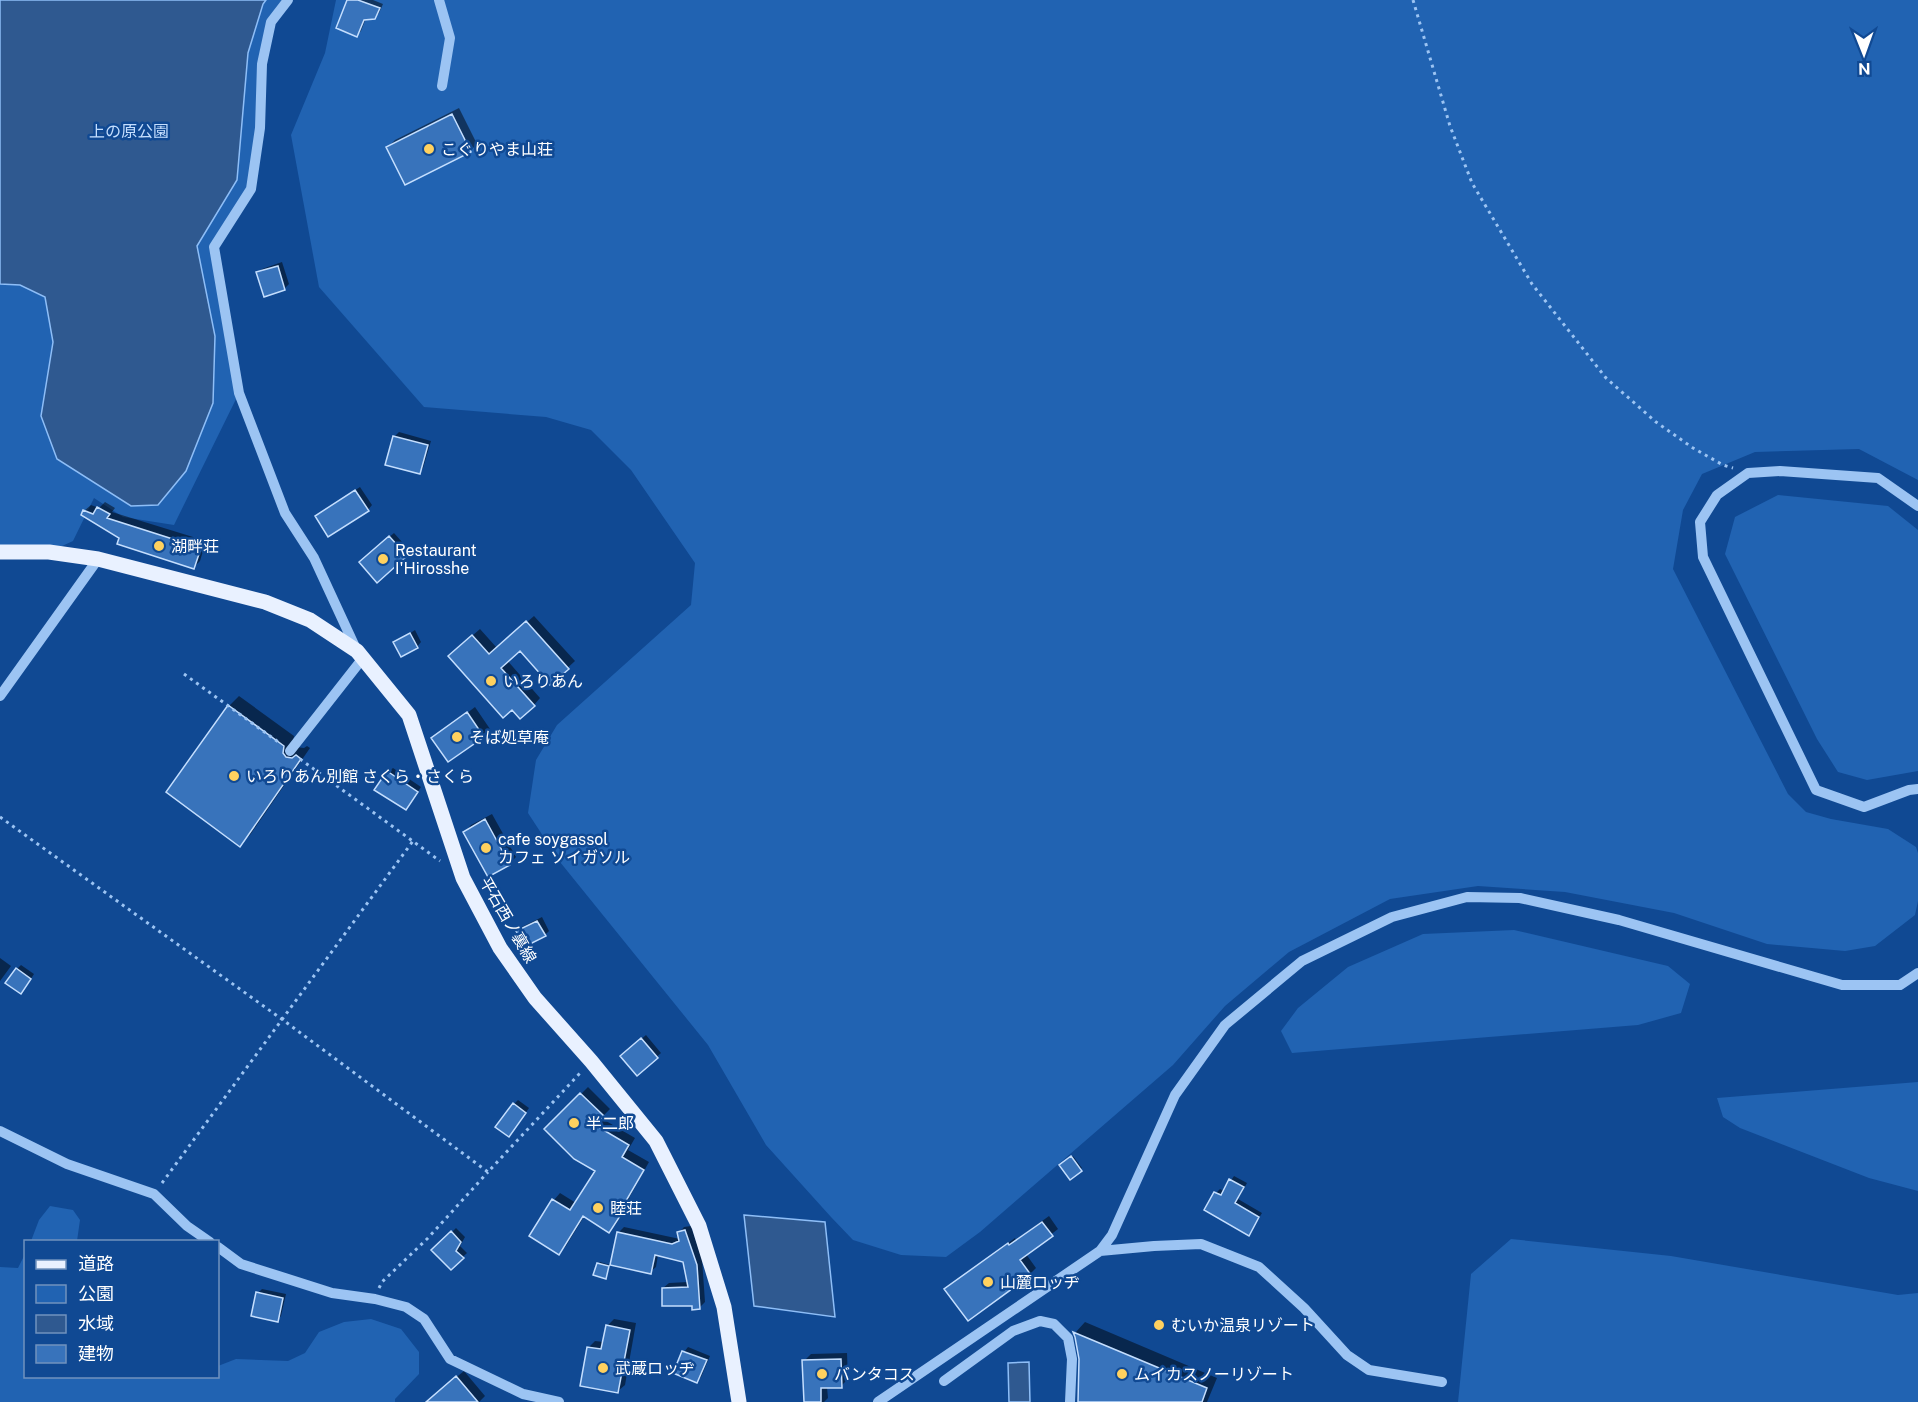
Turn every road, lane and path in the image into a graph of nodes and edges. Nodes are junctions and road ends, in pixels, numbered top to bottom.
1 (288, 0) edge
2 (439, 0) edge
3 (1413, 0) edge
4 (442, 86) dead end
5 (1748, 473) junction
6 (1918, 506) edge
7 (0, 551) edge
8 (98, 559) junction
9 (360, 654) junction
10 (184, 674) dead end
11 (0, 696) edge
12 (290, 751) junction
13 (1918, 789) edge
14 (0, 817) edge
15 (413, 841) junction
16 (464, 878) junction
17 (1918, 973) edge
18 (283, 1020) junction
19 (591, 1061) junction
20 (0, 1131) edge
21 (488, 1172) junction
22 (154, 1194) junction
23 (207, 1240) edge
24 (219, 1248) edge
25 (1100, 1251) junction
26 (375, 1299) junction
27 (944, 1381) dead end
28 (1442, 1382) dead end
29 (559, 1402) edge
30 (739, 1402) edge
31 (878, 1402) edge
32 (1070, 1402) edge

1 - 9 street
2 - 4 street
3 - 5 path
5 - 6 street
5 - 13 street
7 - 8 main road, 平石西ノ裏線
8 - 9 main road, 平石西ノ裏線
8 - 11 street
9 - 12 street
9 - 16 main road, 平石西ノ裏線
10 - 12 path
12 - 15 path
14 - 18 path
15 - 16 path
15 - 18 path
16 - 19 main road, 平石西ノ裏線
17 - 25 street
18 - 21 path
18 - 22 path
19 - 21 path
19 - 30 main road, 平石西ノ裏線
20 - 22 street
21 - 26 path
22 - 23 street
24 - 26 street
25 - 28 street
25 - 31 street
26 - 29 street
27 - 32 street

